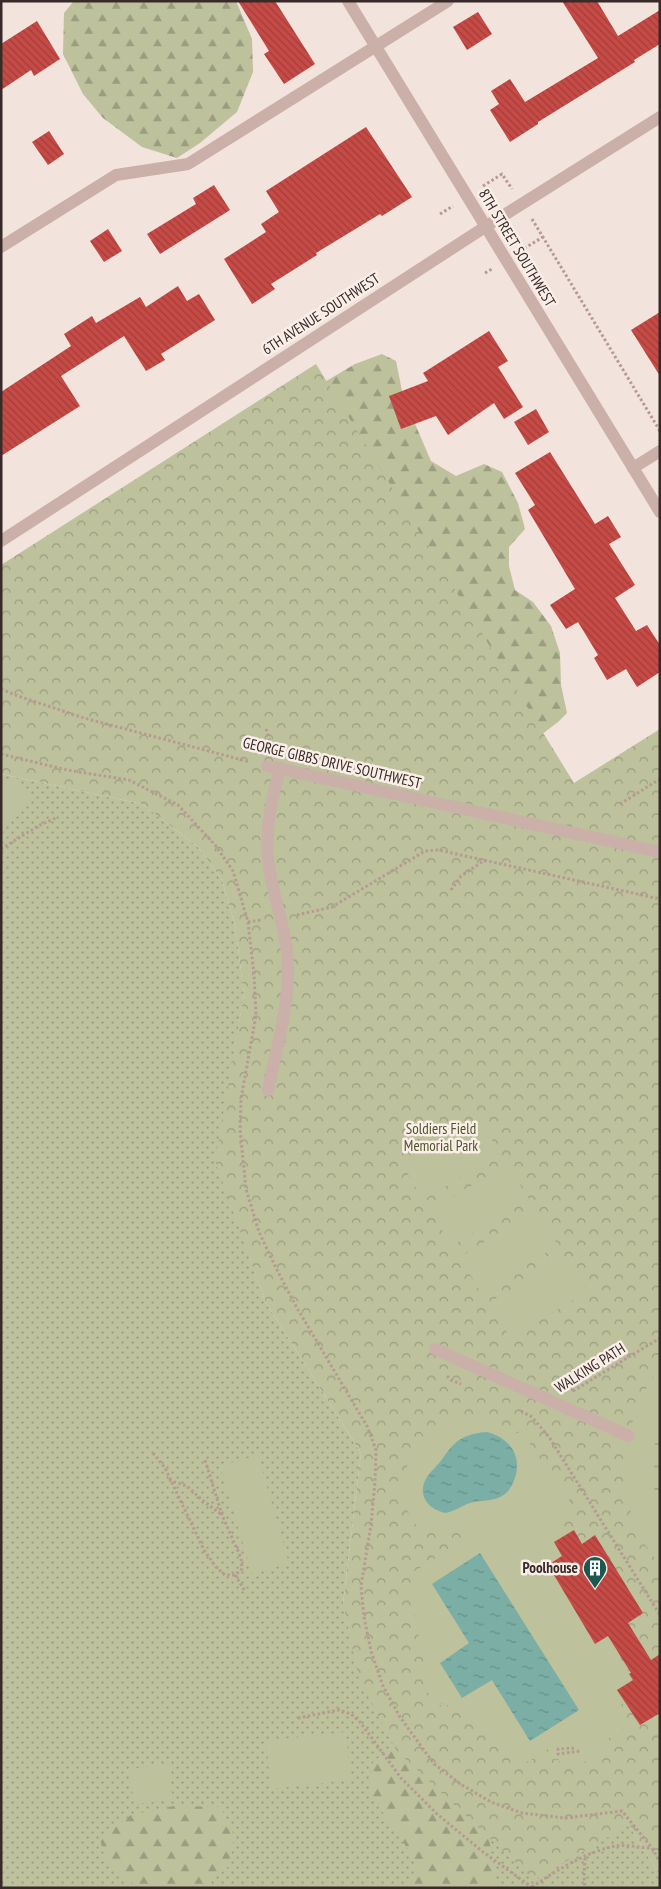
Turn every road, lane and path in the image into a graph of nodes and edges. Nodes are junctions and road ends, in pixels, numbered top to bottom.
1 (348, 1) edge
2 (448, 1) edge
3 (376, 47) junction
4 (660, 117) edge
5 (485, 227) junction
6 (543, 237) dead end
7 (1, 247) edge
8 (660, 431) edge
9 (660, 451) edge
10 (633, 468) junction
11 (660, 512) edge
12 (1, 541) edge
13 (1, 689) edge
14 (1, 754) edge
15 (273, 767) junction
16 (660, 779) edge
17 (620, 804) dead end
18 (58, 817) dead end
19 (1, 849) edge
20 (660, 852) edge
21 (486, 860) junction
22 (451, 890) dead end
23 (660, 899) edge
24 (280, 918) junction
25 (248, 922) junction
26 (268, 1090) dead end
27 (660, 1338) edge
28 (435, 1349) dead end
29 (446, 1374) dead end
30 (469, 1386) dead end
31 (554, 1404) junction
32 (517, 1408) dead end
33 (532, 1417) junction
34 (628, 1436) dead end
35 (153, 1453) dead end
36 (204, 1460) dead end
37 (169, 1480) junction
38 (222, 1515) junction
39 (235, 1575) junction
40 (245, 1591) dead end
41 (660, 1615) edge
42 (298, 1718) dead end
43 (574, 1748) dead end
44 (580, 1752) dead end
45 (652, 1848) junction
46 (585, 1857) junction
47 (660, 1862) edge
48 (532, 1888) edge
49 (585, 1888) edge

1 - 3 street, 8TH STREET SOUTHWEST
2 - 3 street
3 - 5 street, 8TH STREET SOUTHWEST
3 - 7 street
4 - 5 street, 6TH AVENUE SOUTHWEST
5 - 10 street, 8TH STREET SOUTHWEST
5 - 12 street, 6TH AVENUE SOUTHWEST
6 - 8 path
9 - 10 street
10 - 11 street, 8TH STREET SOUTHWEST
13 - 15 path, GEORGE GIBBS DRIVE SOUTHWEST
14 - 25 path
15 - 20 street, GEORGE GIBBS DRIVE SOUTHWEST
15 - 24 street
16 - 17 path
18 - 19 path
21 - 22 path
21 - 23 path
21 - 24 path
24 - 25 path
24 - 26 street
25 - 45 path
27 - 31 path, WALKING PATH
28 - 31 street
29 - 30 path
31 - 33 path, WALKING PATH
31 - 34 street
32 - 33 path
33 - 41 path
35 - 37 path
36 - 38 path
37 - 38 path
37 - 39 path
38 - 39 path
39 - 40 path
42 - 48 path
43 - 44 path
45 - 46 path
45 - 47 path
46 - 48 path
46 - 49 path

